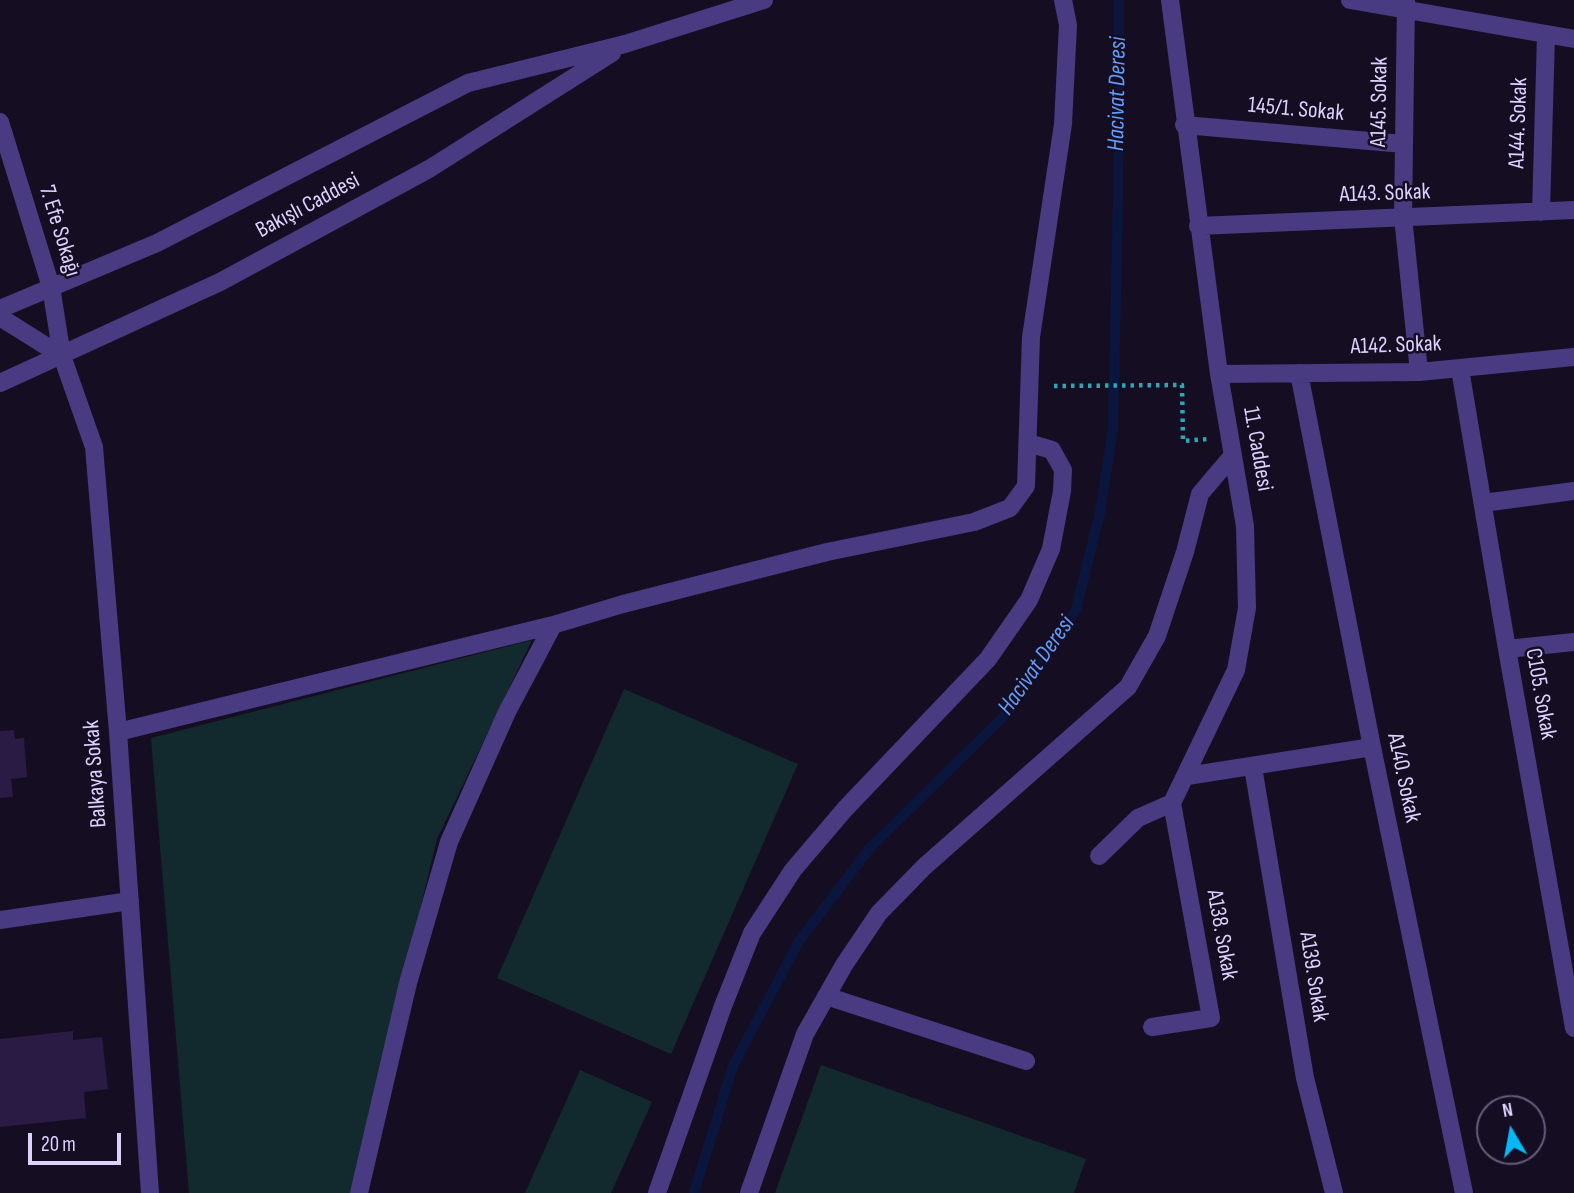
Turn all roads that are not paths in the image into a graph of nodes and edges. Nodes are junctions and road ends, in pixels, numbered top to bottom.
1 (764, 0) edge
2 (1063, 0) edge
3 (1170, 0) edge
4 (1350, 0) edge
5 (1405, 4) edge
6 (1546, 35) junction
7 (1574, 39) edge
8 (625, 44) junction
9 (0, 122) edge
10 (1184, 125) junction
11 (1404, 144) junction
12 (1574, 210) edge
13 (1541, 212) junction
14 (1403, 217) junction
15 (1198, 226) junction
16 (51, 287) junction
17 (0, 309) edge
18 (0, 317) edge
19 (62, 356) junction
20 (1574, 357) edge
21 (1460, 369) junction
22 (1419, 372) junction
23 (1299, 373) junction
24 (1219, 374) junction
25 (0, 383) edge
26 (1028, 443) junction
27 (1231, 446) junction
28 (1574, 491) edge
29 (1483, 503) junction
30 (552, 625) junction
31 (1574, 642) edge
32 (1507, 649) junction
33 (118, 732) junction
34 (1372, 747) junction
35 (1254, 767) junction
36 (1186, 776) junction
37 (1172, 803) junction
38 (1099, 856) dead end
39 (130, 901) junction
40 (0, 920) edge
41 (826, 996) junction
42 (1152, 1027) dead end
43 (1574, 1028) edge
44 (1026, 1061) dead end
45 (150, 1193) edge
46 (359, 1193) edge
47 (657, 1193) edge
48 (749, 1193) edge
49 (1334, 1193) edge
50 (1464, 1193) edge

1 - 8 street, Bakışlı Caddesi
2 - 26 street
3 - 10 street, 11. Caddesi
4 - 5 street
5 - 6 street
5 - 11 street, A145. Sokak
6 - 7 street
6 - 13 street, A144. Sokak
8 - 16 street, Bakışlı Caddesi
8 - 19 street, Bakışlı Caddesi
9 - 16 street, 7. Efe Sokağı
10 - 11 street, 145/1. Sokak
10 - 15 street, 11. Caddesi
11 - 14 street, A145. Sokak
12 - 13 street, A143. Sokak
13 - 14 street, A143. Sokak
14 - 15 street, A143. Sokak
14 - 22 street, A145. Sokak
15 - 24 street, 11. Caddesi
16 - 17 street, Bakışlı Caddesi
16 - 19 street, 7. Efe Sokağı
18 - 19 street
19 - 25 street, Bakışlı Caddesi
19 - 33 street, Balkaya Sokak
20 - 21 street, A142. Sokak
21 - 22 street, A142. Sokak
21 - 29 street, C105. Sokak
22 - 23 street, A142. Sokak
23 - 24 street, A142. Sokak
23 - 34 street, A140. Sokak
24 - 27 street, 11. Caddesi
26 - 30 street
26 - 47 street
27 - 36 street, 11. Caddesi
27 - 41 street
28 - 29 street
29 - 32 street, C105. Sokak
30 - 33 street
30 - 46 street
31 - 32 street
32 - 43 street, C105. Sokak
33 - 39 street, Balkaya Sokak
34 - 35 street
34 - 50 street, A140. Sokak
35 - 36 street
35 - 49 street, A139. Sokak
36 - 37 street, 11. Caddesi
37 - 38 street
37 - 42 street, A138. Sokak
39 - 40 street
39 - 45 street, Balkaya Sokak
41 - 44 street
41 - 48 street

